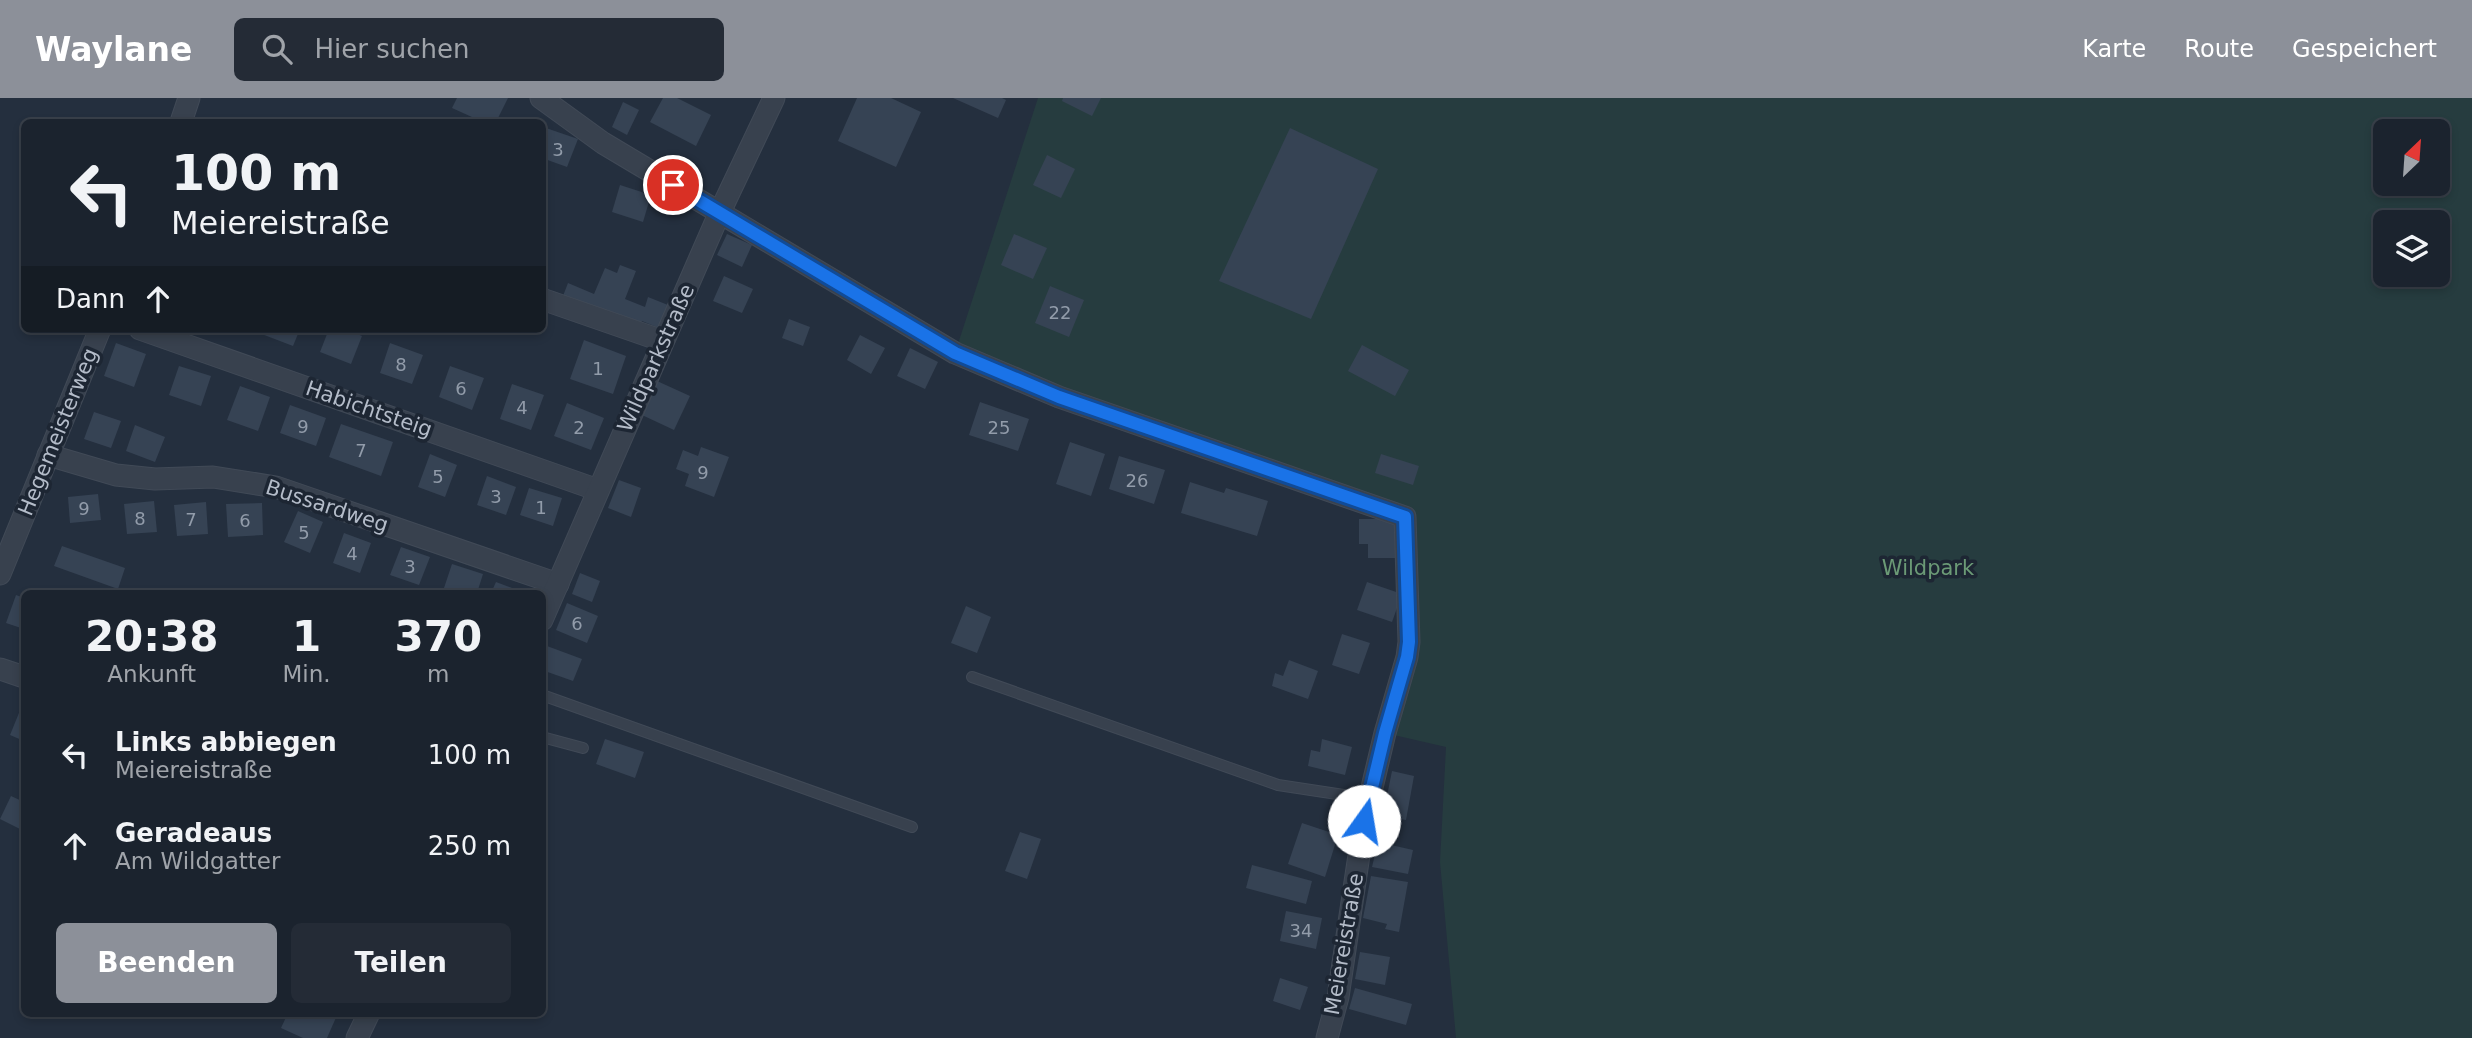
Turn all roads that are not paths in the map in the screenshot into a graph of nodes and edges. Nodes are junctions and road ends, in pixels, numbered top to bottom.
1 (189, 98) edge
2 (541, 98) edge
3 (774, 98) edge
4 (182, 119) edge
5 (719, 214) junction
6 (546, 300) edge
7 (98, 333) edge
8 (150, 333) edge
9 (663, 341) junction
10 (48, 455) junction
11 (598, 489) junction
12 (0, 574) edge
13 (558, 584) junction
14 (546, 611) edge
15 (0, 669) edge
16 (21, 676) edge
17 (972, 677) dead end
18 (546, 696) edge
19 (546, 738) edge
20 (583, 748) dead end
21 (1370, 799) junction
22 (912, 827) dead end
23 (367, 1017) edge
24 (357, 1038) edge
25 (1327, 1038) edge

1 - 4 street
2 - 5 street
3 - 5 street, Wildparkstraße
5 - 9 street, Wildparkstraße
5 - 21 street, Meiereistraße
6 - 9 street
7 - 10 street, Hegemeisterweg
8 - 11 street, Habichtsteig
9 - 11 street, Wildparkstraße
10 - 12 street, Hegemeisterweg
10 - 13 street, Bussardweg
11 - 13 street, Wildparkstraße
13 - 14 street, Wildparkstraße
15 - 16 street
17 - 21 lane
18 - 22 lane
19 - 20 lane
21 - 25 street, Meiereistraße
23 - 24 street

